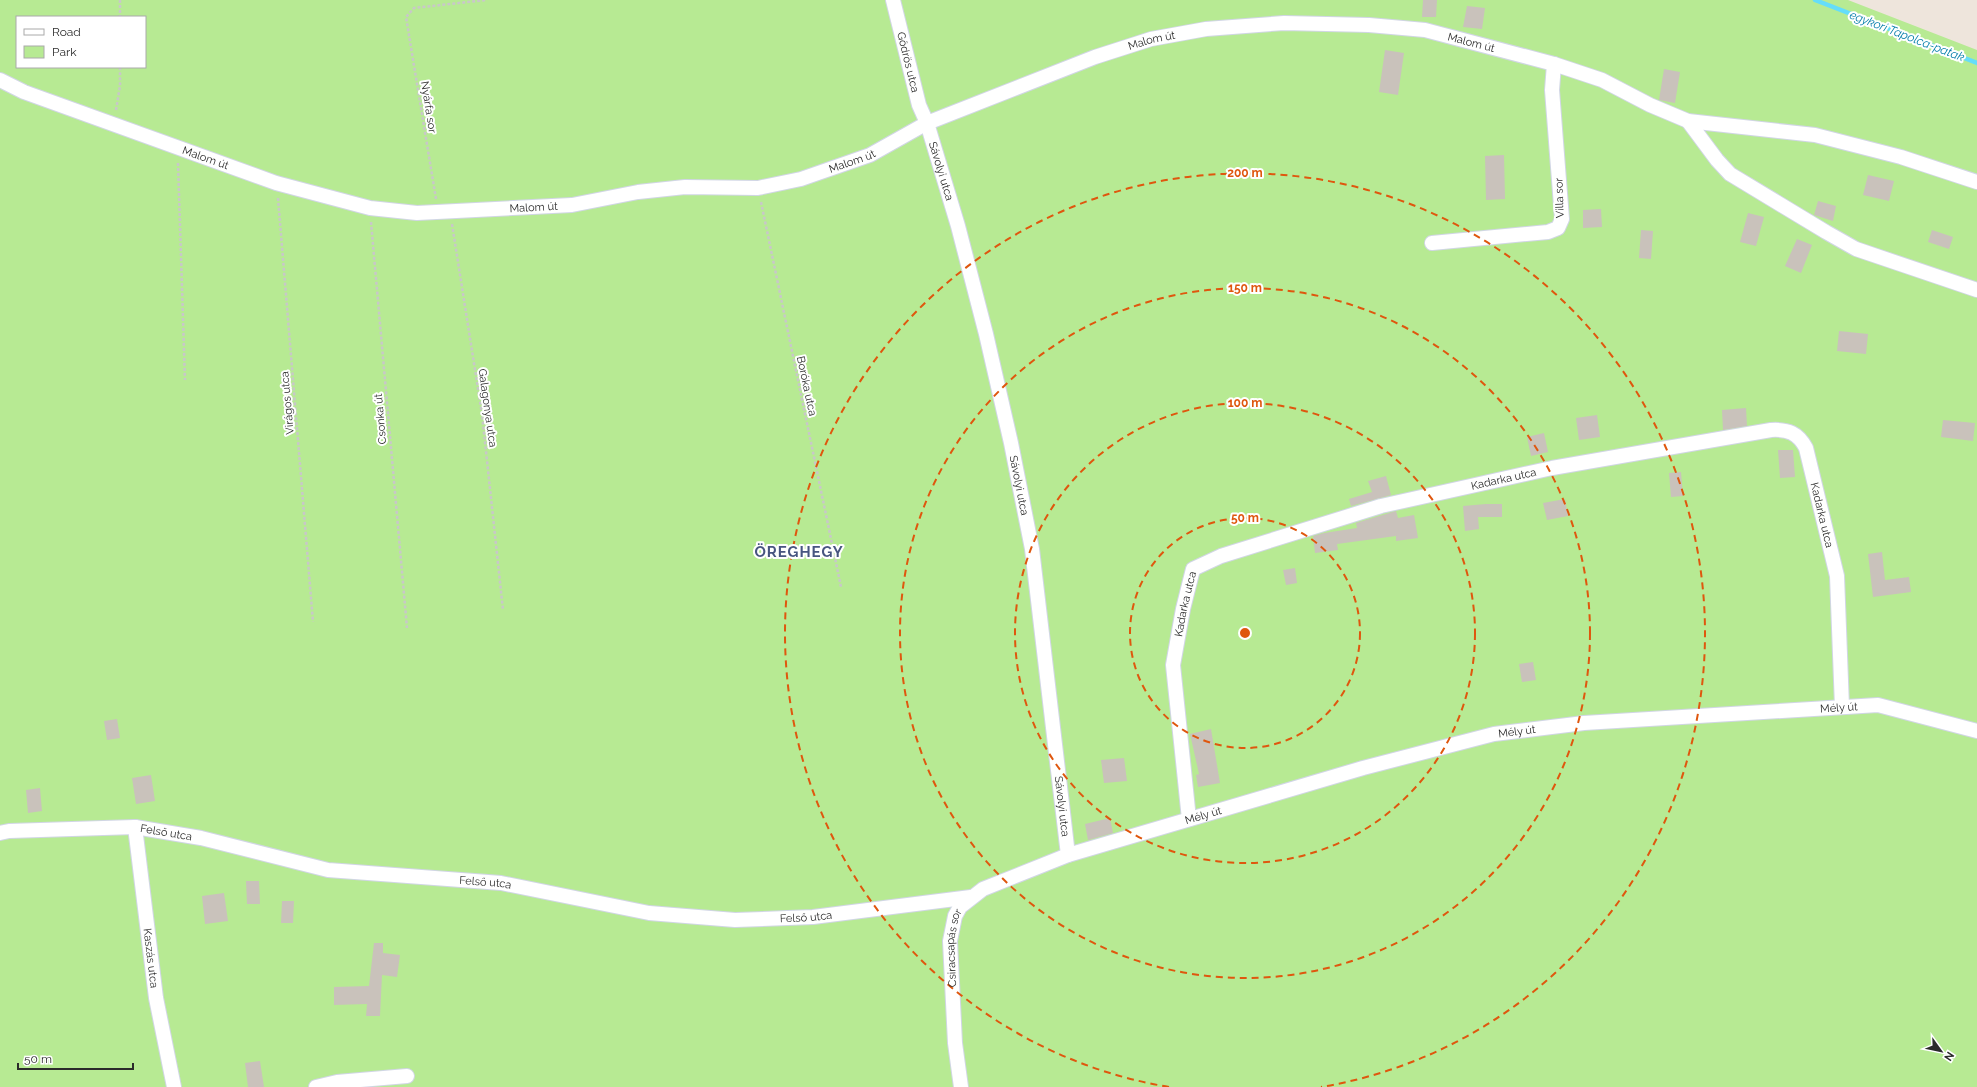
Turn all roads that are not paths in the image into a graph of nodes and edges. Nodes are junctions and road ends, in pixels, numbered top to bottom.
1 (893, 0) edge
2 (1554, 64) junction
3 (0, 80) edge
4 (1688, 121) junction
5 (927, 123) junction
6 (1977, 182) edge
7 (1432, 243) dead end
8 (1977, 290) edge
9 (1842, 706) junction
10 (1977, 731) edge
11 (1189, 819) junction
12 (135, 827) junction
13 (0, 833) edge
14 (1068, 855) junction
15 (971, 897) junction
16 (408, 1076) dead end
17 (174, 1087) edge
18 (316, 1087) edge
19 (961, 1087) edge

1 - 5 street, Gödrös utca
2 - 4 street, Malom út
2 - 5 street, Malom út
2 - 7 street, Villa sor
3 - 5 street, Malom út
4 - 6 street
4 - 8 street
5 - 14 street, Sávolyi utca
9 - 10 street, Mély út
9 - 11 street, Mély út
9 - 11 street, Kadarka utca
11 - 14 street, Mély út
12 - 13 street, Felső utca
12 - 15 street, Felső utca
12 - 17 street, Kaszás utca
14 - 15 street, Csiracsapás sor
15 - 19 street, Csiracsapás sor
16 - 18 street

